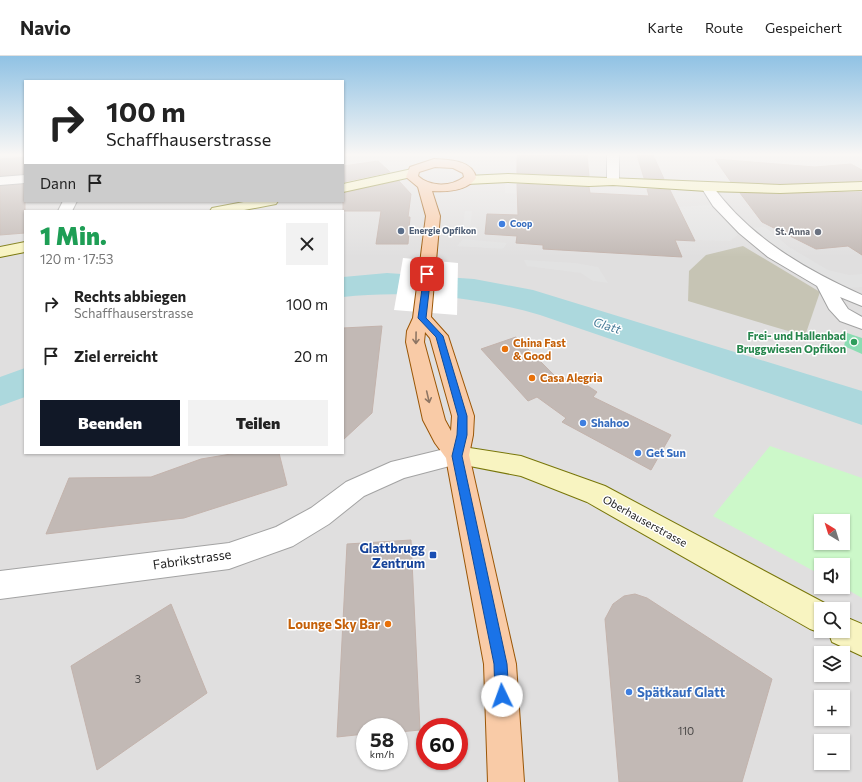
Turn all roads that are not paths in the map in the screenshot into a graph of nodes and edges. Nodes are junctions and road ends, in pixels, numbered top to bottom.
1 (425, 189) edge
2 (457, 189) edge
3 (708, 189) edge
4 (263, 202) edge
5 (440, 207) junction
6 (222, 210) edge
7 (24, 247) edge
8 (0, 252) edge
9 (824, 284) junction
10 (862, 301) edge
11 (423, 315) junction
12 (862, 323) edge
13 (457, 456) junction
14 (0, 585) edge
15 (814, 614) edge
16 (850, 635) edge
17 (862, 642) edge
18 (506, 782) edge

1 - 5 main road
2 - 5 main road
3 - 9 street
4 - 6 main road
5 - 11 main road
7 - 8 main road
9 - 10 street
9 - 12 street
11 - 13 main road
11 -> 13 main road
13 - 14 street, Fabrikstrasse
13 - 15 main road, Oberhauserstrasse
13 - 18 main road
16 - 17 main road

